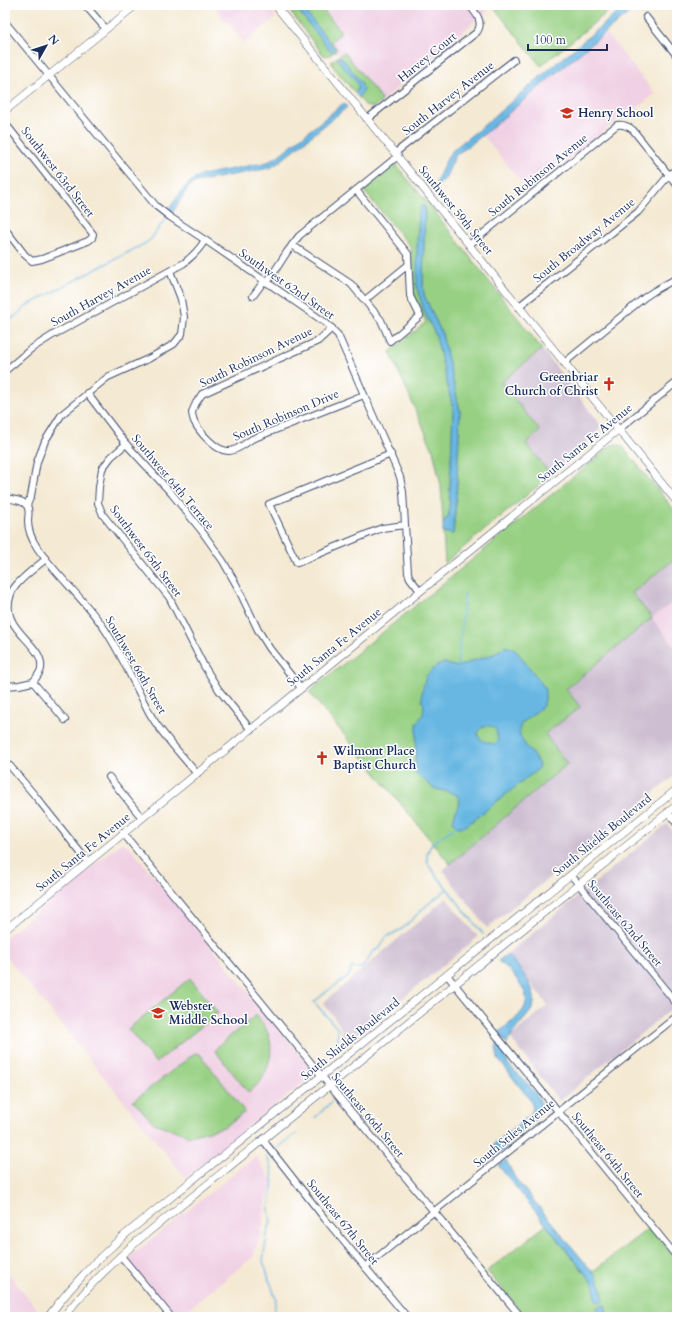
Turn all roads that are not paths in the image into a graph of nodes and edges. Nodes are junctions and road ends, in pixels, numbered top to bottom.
1 (85, 5) edge
2 (136, 5) edge
3 (275, 5) edge
4 (469, 5) edge
5 (646, 17) dead end
6 (5, 22) edge
7 (106, 29) junction
8 (677, 56) edge
9 (514, 60) dead end
10 (49, 76) junction
11 (5, 111) edge
12 (367, 118) junction
13 (5, 123) edge
14 (397, 155) junction
15 (677, 169) edge
16 (669, 175) junction
17 (677, 185) edge
18 (356, 190) junction
19 (5, 229) edge
20 (205, 240) junction
21 (292, 245) junction
22 (469, 245) junction
23 (408, 265) junction
24 (170, 271) junction
25 (677, 278) edge
26 (266, 282) junction
27 (253, 296) dead end
28 (365, 300) junction
29 (518, 307) junction
30 (332, 328) junction
31 (564, 363) junction
32 (5, 371) edge
33 (677, 382) edge
34 (87, 393) junction
35 (364, 395) junction
36 (200, 430) joint
37 (618, 430) junction
38 (126, 444) junction
39 (391, 454) junction
40 (5, 498) edge
41 (677, 502) edge
42 (27, 505) junction
43 (405, 525) junction
44 (46, 559) junction
45 (420, 591) junction
46 (33, 682) junction
47 (5, 686) edge
48 (301, 688) junction
49 (65, 720) dead end
50 (251, 730) junction
51 (5, 764) edge
52 (197, 774) junction
53 (109, 777) dead end
54 (677, 789) edge
55 (677, 805) edge
56 (668, 812) junction
57 (142, 818) junction
58 (677, 824) edge
59 (123, 833) junction
60 (88, 862) junction
61 (571, 875) junction
62 (578, 885) junction
63 (5, 930) edge
64 (447, 975) junction
65 (455, 985) junction
66 (677, 1004) edge
67 (677, 1016) edge
68 (321, 1076) junction
69 (330, 1086) junction
70 (558, 1111) junction
71 (263, 1140) junction
72 (434, 1211) junction
73 (121, 1256) junction
74 (677, 1256) edge
75 (365, 1267) junction
76 (48, 1317) edge
77 (63, 1317) edge
78 (171, 1317) edge
79 (407, 1317) edge
80 (520, 1317) edge

1 - 7 street
2 - 7 main road
3 - 12 main road, Southwest 59th Street
4 - 12 street, Harvey Court
5 - 8 street
6 - 10 street, Southwest 62nd Street
7 - 10 main road
9 - 14 street, South Harvey Avenue
10 - 11 main road
10 - 20 street, Southwest 62nd Street
12 - 14 main road, Southwest 59th Street
13 - 19 street, Southwest 63rd Street
14 - 18 street, South Harvey Avenue
14 - 22 main road, Southwest 59th Street
15 - 16 street, South Broadway Avenue
16 - 17 street
16 - 22 street, South Robinson Avenue
16 - 29 street, South Broadway Avenue
18 - 21 street, South Harvey Avenue
18 - 23 street
20 - 24 street, South Harvey Avenue
20 - 26 street, Southwest 62nd Street
21 - 26 street, South Harvey Avenue
21 - 28 street
22 - 29 main road, Southwest 59th Street
23 - 28 street
23 - 28 street
24 - 32 street, South Harvey Avenue
24 - 34 street
25 - 31 street
26 - 27 street, South Harvey Avenue
26 - 30 street, Southwest 62nd Street
29 - 31 main road, Southwest 59th Street
30 - 35 street, Southwest 62nd Street
30 - 36 street, South Robinson Avenue
31 - 37 main road, Southwest 59th Street
33 - 37 street, South Santa Fe Avenue
34 - 38 street, Southwest 64th Terrace
34 - 42 street
35 - 36 street, South Robinson Drive
35 - 39 street, Southwest 62nd Street
37 - 41 main road, Southwest 59th Street
37 - 45 main road, South Santa Fe Avenue
38 - 48 street, Southwest 64th Terrace
38 - 50 street, Southwest 65th Street
39 - 43 street, Southwest 62nd Street
39 - 43 street
40 - 42 street
42 - 44 street, Southwest 66th Street
43 - 45 street, Southwest 62nd Street
44 - 46 street
44 - 52 street, Southwest 66th Street
45 - 48 main road, South Santa Fe Avenue
46 - 47 street
46 - 49 street
48 - 50 main road, South Santa Fe Avenue
50 - 52 main road, South Santa Fe Avenue
51 - 60 street
52 - 57 main road, South Santa Fe Avenue
53 - 57 street
54 - 61 main road, South Shields Boulevard
55 - 56 main road, South Shields Boulevard
56 - 58 street
56 - 62 main road, South Shields Boulevard
57 - 59 main road, South Santa Fe Avenue
59 - 60 main road, South Santa Fe Avenue
59 - 68 street, Southeast 66th Street
60 - 63 main road, South Santa Fe Avenue
61 - 62 street, Southeast 62nd Street
61 - 64 main road, South Shields Boulevard
62 - 65 main road, South Shields Boulevard
62 - 66 street, Southeast 62nd Street
64 - 65 street, Southeast 64th Street
64 - 68 main road, South Shields Boulevard
65 - 69 main road, South Shields Boulevard
65 - 70 street, Southeast 64th Street
67 - 70 street, South Stiles Avenue
68 - 69 street, Southeast 66th Street
68 - 76 main road, South Shields Boulevard
69 - 71 main road, South Shields Boulevard
69 - 72 street, Southeast 66th Street
70 - 72 street, South Stiles Avenue
70 - 74 street, Southeast 64th Street
71 - 73 main road, South Shields Boulevard
71 - 75 street, Southeast 67th Street
72 - 75 street, South Stiles Avenue
72 - 80 street, Southeast 66th Street
73 - 77 main road, South Shields Boulevard
73 - 78 street
75 - 79 street, Southeast 67th Street

